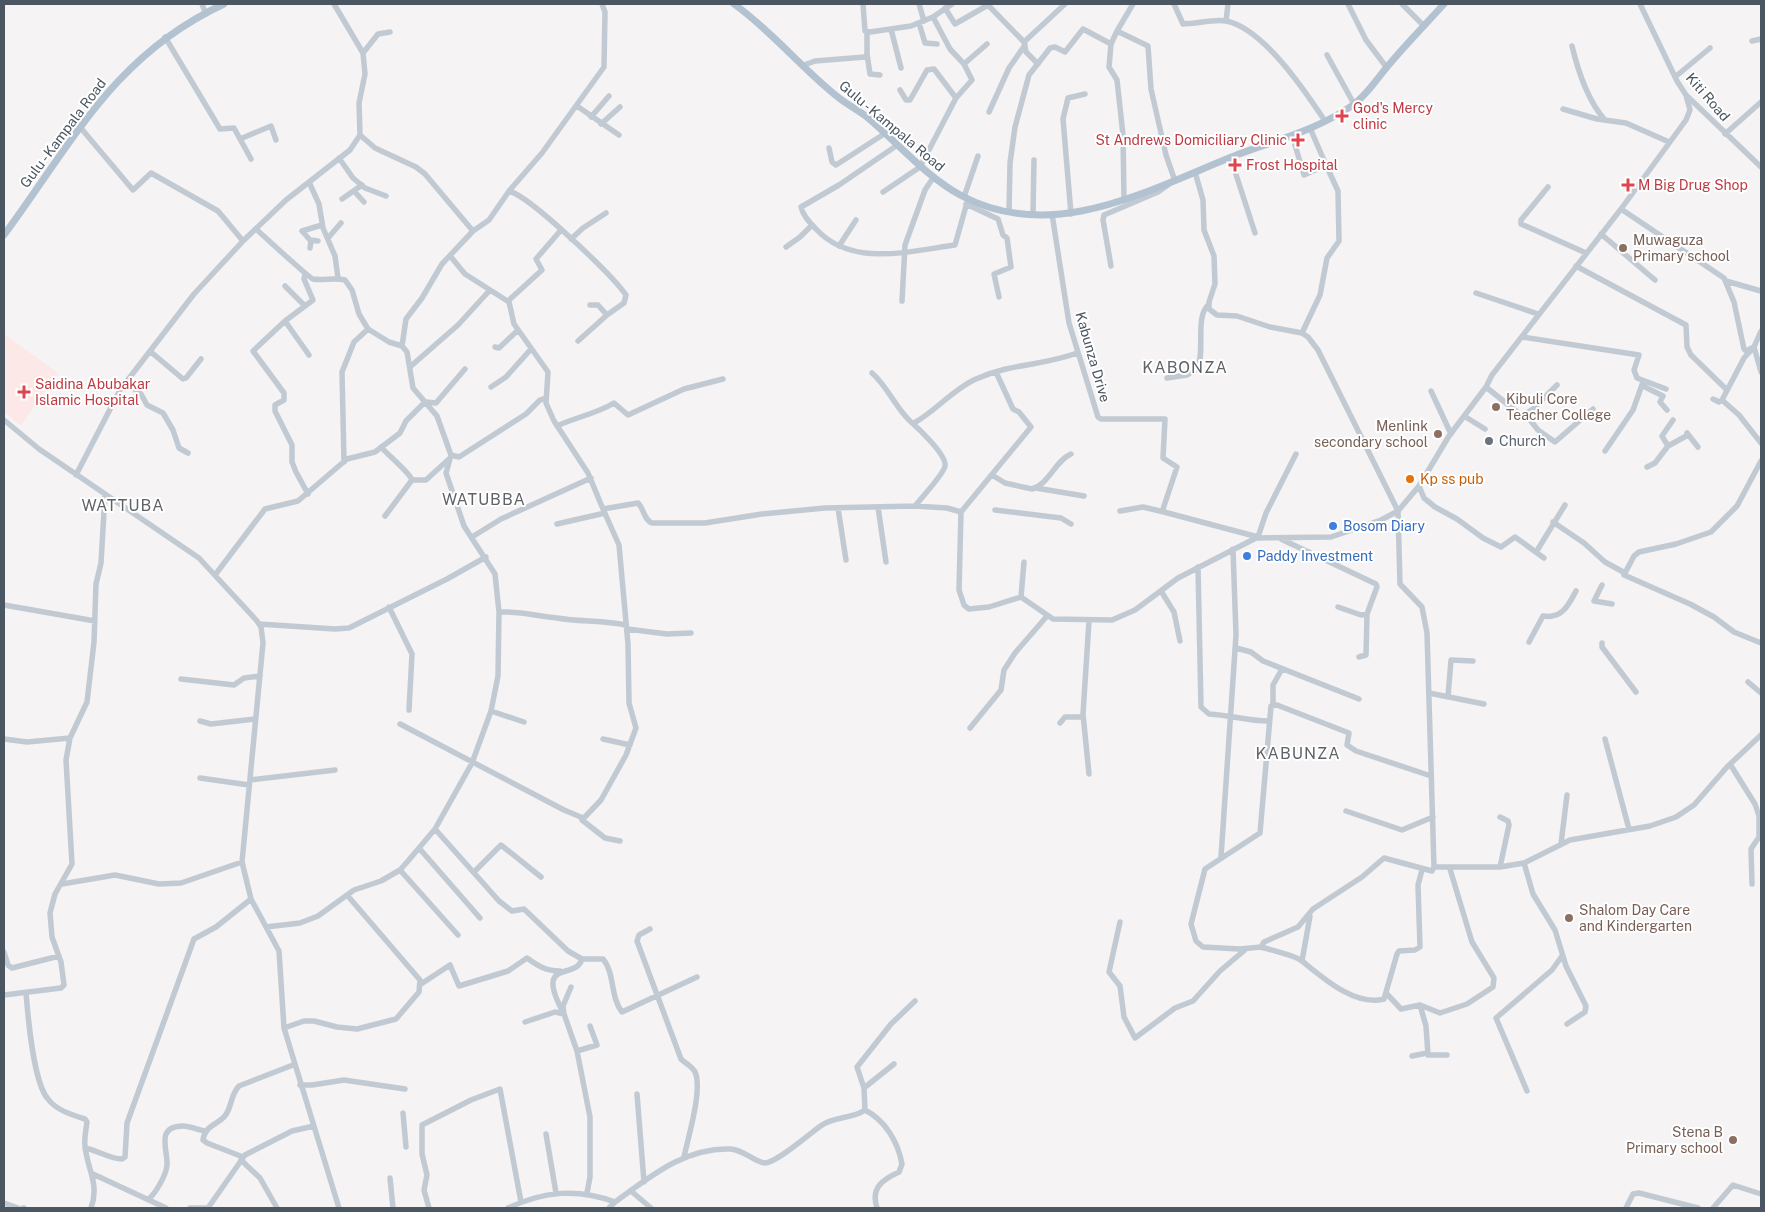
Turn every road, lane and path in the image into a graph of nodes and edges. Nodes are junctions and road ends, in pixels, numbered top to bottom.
1 (202, 4) edge
2 (224, 4) edge
3 (334, 4) edge
4 (602, 4) edge
5 (734, 4) edge
6 (863, 4) edge
7 (919, 4) edge
8 (952, 4) edge
9 (1066, 4) edge
10 (1134, 4) edge
11 (1174, 4) edge
12 (1228, 4) edge
13 (1348, 4) edge
14 (1402, 4) edge
15 (1444, 4) edge
16 (1640, 4) edge
17 (945, 8) junction
18 (205, 12) junction
19 (933, 18) junction
20 (1226, 21) junction
21 (921, 22) junction
22 (1424, 26) junction
23 (891, 29) junction
24 (1118, 31) junction
25 (390, 32) dead end
26 (867, 32) junction
27 (165, 37) junction
28 (1761, 39) edge
29 (1752, 41) dead end
30 (937, 44) dead end
31 (987, 44) dead end
32 (1024, 44) junction
33 (1112, 44) junction
34 (1572, 46) dead end
35 (1710, 48) dead end
36 (363, 53) junction
37 (867, 54) junction
38 (1327, 54) dead end
39 (964, 64) junction
40 (1038, 64) junction
41 (804, 66) junction
42 (901, 68) dead end
43 (1387, 68) junction
44 (880, 75) dead end
45 (1675, 77) junction
46 (900, 90) dead end
47 (1085, 94) dead end
48 (1686, 95) junction
49 (609, 96) dead end
50 (956, 98) junction
51 (1761, 102) edge
52 (1354, 104) junction
53 (577, 106) junction
54 (620, 107) dead end
55 (1563, 109) dead end
56 (988, 112) dead end
57 (591, 117) junction
58 (1604, 119) junction
59 (1325, 121) junction
60 (601, 124) junction
61 (80, 127) junction
62 (1310, 128) junction
63 (884, 134) junction
64 (1725, 134) junction
65 (360, 135) junction
66 (619, 135) dead end
67 (1292, 135) junction
68 (240, 139) junction
69 (276, 140) dead end
70 (1669, 142) junction
71 (896, 146) junction
72 (829, 148) dead end
73 (978, 156) dead end
74 (1234, 156) junction
75 (339, 158) junction
76 (251, 159) dead end
77 (1034, 160) dead end
78 (1326, 165) junction
79 (920, 167) junction
80 (1761, 167) edge
81 (1195, 172) junction
82 (933, 178) junction
83 (309, 182) junction
84 (1172, 182) junction
85 (362, 186) junction
86 (1548, 187) dead end
87 (354, 190) junction
88 (509, 191) junction
89 (883, 192) dead end
90 (386, 196) dead end
91 (342, 199) dead end
92 (966, 200) junction
93 (1124, 200) junction
94 (364, 202) dead end
95 (1621, 209) junction
96 (1009, 212) junction
97 (606, 213) dead end
98 (1033, 214) junction
99 (1052, 214) junction
100 (1071, 214) junction
101 (856, 220) dead end
102 (341, 223) dead end
103 (322, 225) junction
104 (812, 225) junction
105 (257, 230) junction
106 (561, 230) junction
107 (474, 231) junction
108 (1255, 232) dead end
109 (1601, 234) junction
110 (4, 235) edge
111 (328, 238) junction
112 (571, 239) junction
113 (243, 241) junction
114 (311, 241) junction
115 (318, 241) dead end
116 (839, 246) junction
117 (786, 247) dead end
118 (310, 248) dead end
119 (904, 252) junction
120 (1586, 253) junction
121 (451, 257) junction
122 (1111, 266) dead end
123 (1576, 266) junction
124 (305, 274) junction
125 (338, 278) junction
126 (1655, 280) dead end
127 (1726, 281) junction
128 (285, 286) dead end
129 (490, 290) junction
130 (1761, 291) edge
131 (1476, 293) dead end
132 (999, 297) dead end
133 (508, 301) junction
134 (902, 301) dead end
135 (1208, 304) junction
136 (590, 305) dead end
137 (305, 306) junction
138 (1538, 314) junction
139 (607, 315) junction
140 (285, 321) junction
141 (368, 329) junction
142 (518, 330) junction
143 (1761, 331) edge
144 (1302, 333) junction
145 (1522, 337) junction
146 (578, 341) dead end
147 (402, 346) junction
148 (495, 347) dead end
149 (1754, 347) junction
150 (531, 348) junction
151 (151, 352) junction
152 (1077, 353) junction
153 (309, 355) dead end
154 (201, 359) dead end
155 (411, 366) junction
156 (465, 368) dead end
157 (996, 372) junction
158 (1761, 372) edge
159 (872, 373) dead end
160 (1166, 378) dead end
161 (723, 379) dead end
162 (1643, 382) junction
163 (126, 383) junction
164 (1557, 385) dead end
165 (491, 387) dead end
166 (1486, 387) junction
167 (1666, 389) dead end
168 (1727, 390) junction
169 (1431, 391) dead end
170 (546, 398) junction
171 (1713, 399) dead end
172 (1722, 400) junction
173 (426, 402) junction
174 (1592, 409) dead end
175 (1667, 410) dead end
176 (1526, 415) junction
177 (1464, 416) junction
178 (4, 420) edge
179 (1672, 420) dead end
180 (914, 423) junction
181 (557, 426) junction
182 (1485, 429) dead end
183 (1451, 434) junction
184 (1761, 443) edge
185 (1668, 446) junction
186 (381, 447) junction
187 (1698, 447) dead end
188 (1605, 452) dead end
189 (188, 453) dead end
190 (1071, 454) dead end
191 (1296, 454) dead end
192 (450, 456) junction
193 (1761, 461) edge
194 (344, 462) junction
195 (1647, 467) dead end
196 (76, 475) junction
197 (992, 475) junction
198 (591, 478) junction
199 (412, 480) junction
200 (1419, 486) junction
201 (1036, 488) junction
202 (105, 494) junction
203 (308, 494) junction
204 (1084, 496) dead end
205 (915, 506) junction
206 (1565, 506) dead end
207 (878, 507) junction
208 (838, 508) junction
209 (995, 510) dead end
210 (1398, 510) junction
211 (604, 511) junction
212 (1120, 511) dead end
213 (961, 512) junction
214 (1164, 512) junction
215 (385, 516) dead end
216 (1553, 522) junction
217 (556, 524) dead end
218 (1071, 524) dead end
219 (472, 537) junction
220 (1258, 537) junction
221 (1279, 538) junction
222 (1530, 548) junction
223 (1233, 549) junction
224 (486, 557) junction
225 (1544, 558) dead end
226 (846, 560) dead end
227 (886, 562) dead end
228 (1024, 562) dead end
229 (1198, 567) junction
230 (1625, 573) junction
231 (215, 575) junction
232 (1602, 585) dead end
233 (1160, 590) junction
234 (1576, 591) dead end
235 (1021, 597) junction
236 (1612, 604) dead end
237 (4, 605) edge
238 (1338, 606) dead end
239 (390, 607) junction
240 (500, 612) junction
241 (1367, 614) junction
242 (1047, 616) junction
243 (95, 621) junction
244 (1089, 621) junction
245 (259, 624) junction
246 (627, 627) junction
247 (691, 633) dead end
248 (1180, 640) dead end
249 (1529, 642) dead end
250 (1602, 643) dead end
251 (1761, 643) edge
252 (1236, 648) junction
253 (1359, 657) dead end
254 (1474, 661) dead end
255 (1282, 669) junction
256 (260, 676) junction
257 (181, 679) dead end
258 (1748, 682) dead end
259 (1636, 692) dead end
260 (1429, 693) junction
261 (1761, 693) edge
262 (1448, 697) junction
263 (1359, 699) dead end
264 (1484, 704) dead end
265 (1273, 705) junction
266 (409, 710) dead end
267 (491, 711) junction
268 (1232, 715) junction
269 (1083, 717) junction
270 (255, 719) junction
271 (200, 721) dead end
272 (1268, 721) junction
273 (524, 722) dead end
274 (1060, 723) dead end
275 (400, 724) dead end
276 (970, 728) dead end
277 (1761, 735) edge
278 (70, 738) junction
279 (4, 739) edge
280 (604, 739) dead end
281 (1605, 740) dead end
282 (630, 745) junction
283 (1730, 764) junction
284 (335, 770) dead end
285 (1089, 774) dead end
286 (1431, 776) junction
287 (200, 778) dead end
288 (249, 782) junction
289 (1567, 795) dead end
290 (1346, 811) dead end
291 (1432, 817) junction
292 (1500, 817) dead end
293 (583, 818) junction
294 (435, 828) junction
295 (1629, 829) junction
296 (620, 841) dead end
297 (1561, 844) junction
298 (418, 848) junction
299 (1221, 857) junction
300 (242, 862) junction
301 (1524, 863) junction
302 (1500, 867) junction
303 (1434, 868) junction
304 (1450, 869) junction
305 (400, 870) junction
306 (1422, 870) junction
307 (474, 872) junction
308 (541, 877) dead end
309 (62, 884) junction
310 (1752, 884) dead end
311 (347, 895) junction
312 (251, 899) junction
313 (1313, 909) junction
314 (480, 918) dead end
315 (1120, 922) dead end
316 (266, 927) junction
317 (650, 928) dead end
318 (458, 935) dead end
319 (1261, 946) junction
320 (1246, 949) junction
321 (4, 952) edge
322 (58, 956) junction
323 (1562, 956) junction
324 (582, 959) junction
325 (1302, 961) junction
326 (560, 971) junction
327 (697, 977) dead end
328 (421, 984) junction
329 (571, 987) dead end
330 (26, 993) junction
331 (1387, 994) junction
332 (4, 995) edge
333 (657, 997) junction
334 (915, 1001) dead end
335 (1420, 1004) junction
336 (564, 1014) junction
337 (526, 1022) dead end
338 (1567, 1024) dead end
339 (590, 1026) dead end
340 (284, 1028) junction
341 (577, 1051) junction
342 (1427, 1053) junction
343 (1447, 1055) dead end
344 (1412, 1056) dead end
345 (293, 1064) junction
346 (894, 1064) dead end
347 (300, 1085) junction
348 (864, 1088) junction
349 (405, 1089) dead end
350 (1527, 1091) dead end
351 (637, 1094) dead end
352 (865, 1110) junction
353 (505, 1111) dead end
354 (403, 1114) dead end
355 (314, 1126) junction
356 (205, 1131) junction
357 (546, 1134) dead end
358 (406, 1147) dead end
359 (85, 1148) junction
360 (509, 1150) dead end
361 (684, 1157) junction
362 (242, 1158) junction
363 (93, 1174) junction
364 (390, 1178) dead end
365 (644, 1182) junction
366 (631, 1191) junction
367 (556, 1193) junction
368 (587, 1193) junction
369 (1761, 1194) edge
370 (149, 1199) junction
371 (4, 1202) edge
372 (521, 1202) junction
373 (615, 1202) junction
374 (18, 1208) edge
375 (91, 1208) edge
376 (166, 1208) edge
377 (190, 1208) edge
378 (209, 1208) edge
379 (277, 1208) edge
380 (339, 1208) edge
381 (393, 1208) edge
382 (429, 1208) edge
383 (508, 1208) edge
384 (609, 1208) edge
385 (651, 1208) edge
386 (877, 1208) edge
387 (1626, 1208) edge
388 (1698, 1208) edge
389 (1713, 1208) edge

1 - 18 street
2 - 18 main road, Gulu - Kampala Road
3 - 36 street
4 - 53 street
5 - 41 main road, Gulu - Kampala Road
6 - 26 street
7 - 21 street
8 - 17 street
9 - 32 street
10 - 24 street
11 - 20 street
12 - 20 street
13 - 43 street
14 - 22 street
15 - 22 main road, Gulu - Kampala Road
16 - 45 street, Kiti Road
17 - 19 street
17 - 32 street
18 - 27 main road, Gulu - Kampala Road
19 - 21 street
19 - 39 street
20 - 59 street
21 - 23 street
21 - 30 street
22 - 43 main road, Gulu - Kampala Road
23 - 26 street
23 - 42 street
24 - 33 street
24 - 84 street
25 - 36 street
26 - 37 street
27 - 61 main road, Gulu - Kampala Road
27 - 68 street
28 - 29 street
31 - 39 street
32 - 40 street
32 - 56 street
33 - 40 street
33 - 93 street
34 - 58 street
35 - 45 street
36 - 65 street
37 - 41 street
37 - 44 street
38 - 52 street
39 - 50 street
40 - 96 street
41 - 63 main road, Gulu - Kampala Road
43 - 52 main road, Gulu - Kampala Road
45 - 48 street, Kiti Road
46 - 50 street
47 - 100 street
48 - 64 street, Kiti Road
48 - 70 street
49 - 57 street
50 - 79 street
51 - 64 street
52 - 59 main road, Gulu - Kampala Road
53 - 57 street
53 - 88 street
54 - 60 street
55 - 58 street
57 - 60 street
58 - 70 street
59 - 62 main road, Gulu - Kampala Road
60 - 66 street
61 - 110 main road, Gulu - Kampala Road
61 - 113 street
62 - 67 main road, Gulu - Kampala Road
62 - 78 street
63 - 71 main road, Gulu - Kampala Road
63 - 72 street
64 - 80 street, Kiti Road
65 - 75 street
65 - 107 street
67 - 74 main road, Gulu - Kampala Road
67 - 78 street
68 - 69 street
68 - 76 street
70 - 95 street
71 - 79 main road, Gulu - Kampala Road
71 - 104 street
73 - 92 street
74 - 81 main road, Gulu - Kampala Road
74 - 108 street
75 - 83 street
75 - 85 street
77 - 98 street
78 - 144 street
79 - 82 main road, Gulu - Kampala Road
79 - 89 street
81 - 84 main road, Gulu - Kampala Road
81 - 135 street
82 - 92 main road, Gulu - Kampala Road
82 - 119 street
83 - 103 street
83 - 105 street
84 - 93 main road, Gulu - Kampala Road
84 - 122 street
85 - 87 street
85 - 90 street
86 - 120 street
87 - 91 street
87 - 94 street
88 - 106 street
88 - 107 street
92 - 96 main road, Gulu - Kampala Road
92 - 119 street
92 - 132 street
93 - 100 main road, Gulu - Kampala Road
95 - 109 street
95 - 127 street
96 - 98 main road, Gulu - Kampala Road
97 - 112 street
98 - 99 main road, Gulu - Kampala Road
99 - 100 main road, Gulu - Kampala Road
99 - 152 street, Kabunza Drive
101 - 116 street
102 - 111 street
103 - 111 street
103 - 114 street
104 - 116 street
104 - 117 street
105 - 113 street
105 - 124 street
106 - 112 street
106 - 133 street
107 - 121 street
109 - 120 street
109 - 126 street
111 - 125 street
112 - 139 street
113 - 151 street
114 - 115 street
114 - 118 street
116 - 119 street
119 - 134 street
120 - 123 street
121 - 129 street
121 - 147 street
123 - 138 street
123 - 168 street
124 - 125 street
124 - 137 street
125 - 141 street
127 - 130 street
127 - 149 street
128 - 137 street
129 - 133 street
129 - 155 street
131 - 138 street
133 - 142 street
135 - 144 street
135 - 160 street
136 - 139 street
137 - 140 street
138 - 145 street
139 - 146 street
140 - 153 street
140 - 203 street
141 - 147 street
141 - 194 street
142 - 148 street
142 - 150 street
143 - 149 street
144 - 210 street
145 - 162 street
145 - 166 street
147 - 155 street
149 - 158 street
149 - 168 street
150 - 165 street
150 - 170 street
151 - 154 street
151 - 163 street
152 - 157 street
152 - 214 street, Kabunza Drive
155 - 173 street
156 - 173 street
157 - 180 street
157 - 197 street
159 - 180 street
161 - 181 street
162 - 167 street
162 - 175 street
162 - 188 street
163 - 189 street
163 - 196 street
164 - 176 street
166 - 176 street
166 - 177 street
168 - 172 street
169 - 183 street
170 - 181 street
170 - 192 street
171 - 172 street
172 - 184 street
173 - 186 street
173 - 192 street
174 - 176 street
177 - 182 street
177 - 183 street
178 - 196 street
179 - 185 street
180 - 205 street
181 - 198 street
183 - 200 street
185 - 187 street
185 - 195 street
186 - 194 street
186 - 199 street
190 - 201 street
191 - 220 street
192 - 199 street
192 - 219 street
193 - 230 street
194 - 203 street
196 - 202 street
197 - 201 street
197 - 213 street
198 - 211 street
198 - 219 street
199 - 215 street
200 - 210 street
200 - 222 street
201 - 204 street
202 - 231 street
202 - 243 street
203 - 231 street
205 - 207 street
205 - 213 street
206 - 216 street
207 - 208 street
207 - 227 street
208 - 211 street
208 - 226 street
209 - 218 street
210 - 221 street
210 - 260 street
211 - 217 street
211 - 246 street
212 - 214 street
213 - 235 street
214 - 220 street
216 - 222 street
216 - 230 street
219 - 224 street
220 - 221 street
220 - 223 street
221 - 241 street
222 - 225 street
223 - 229 street
223 - 252 street
224 - 239 street
224 - 240 street
228 - 235 street
229 - 233 street
229 - 268 street
230 - 251 street
231 - 245 street
232 - 236 street
233 - 244 street
233 - 248 street
234 - 249 street
235 - 242 street
237 - 243 street
238 - 241 street
239 - 245 street
239 - 266 street
240 - 246 street
240 - 267 street
241 - 253 street
242 - 244 street
242 - 276 street
243 - 278 street
244 - 269 street
245 - 256 street
246 - 247 street
246 - 282 street
250 - 259 street
252 - 255 street
252 - 268 street
254 - 262 street
255 - 263 street
255 - 265 street
256 - 257 street
256 - 270 street
258 - 261 street
260 - 262 street
260 - 286 street
262 - 264 street
265 - 272 street
265 - 286 street
267 - 273 street
267 - 294 street
268 - 272 street
268 - 299 street
269 - 274 street
269 - 285 street
270 - 271 street
270 - 288 street
272 - 299 street
275 - 293 street
277 - 283 street
278 - 279 street
278 - 309 street
280 - 282 street
281 - 295 street
282 - 293 street
283 - 295 street
283 - 310 street
284 - 288 street
286 - 291 street
287 - 288 street
288 - 300 street
289 - 297 street
290 - 291 street
291 - 303 street
292 - 302 street
293 - 296 street
294 - 298 street
294 - 307 street
295 - 297 street
297 - 301 street
298 - 305 street
298 - 314 street
299 - 320 street
300 - 309 street
300 - 312 street
301 - 302 street
301 - 323 street
302 - 304 street
303 - 304 street
303 - 306 street
304 - 335 street
305 - 311 street
305 - 318 street
306 - 313 street
306 - 331 street
307 - 308 street
307 - 324 street
309 - 322 street
311 - 316 street
311 - 328 street
312 - 316 street
312 - 359 street
313 - 319 street
313 - 325 street
315 - 320 street
316 - 340 street
317 - 333 street
319 - 320 street
319 - 325 street
321 - 322 street
322 - 330 street
323 - 338 street
323 - 350 street
324 - 326 street
324 - 333 street
325 - 331 street
326 - 328 street
326 - 336 street
327 - 333 street
328 - 340 street
329 - 336 street
330 - 332 street
330 - 359 street
331 - 335 street
333 - 361 street
334 - 348 street
335 - 342 street
336 - 337 street
336 - 341 street
339 - 341 street
340 - 345 street
341 - 368 street
342 - 343 street
342 - 344 street
345 - 347 street
345 - 356 street
346 - 348 street
347 - 349 street
347 - 355 street
348 - 352 street
351 - 365 street
352 - 361 street
352 - 386 street
353 - 360 street
354 - 358 street
355 - 362 street
355 - 380 street
356 - 362 street
356 - 370 street
357 - 367 street
359 - 363 street
361 - 365 street
362 - 378 street
362 - 379 street
363 - 370 street
363 - 375 street
364 - 381 street
365 - 366 street
366 - 373 street
366 - 385 street
367 - 368 street
367 - 372 street
368 - 373 street
369 - 389 street
370 - 376 street
371 - 374 street
372 - 382 street
372 - 383 street
373 - 384 street
377 - 378 street
387 - 388 street

